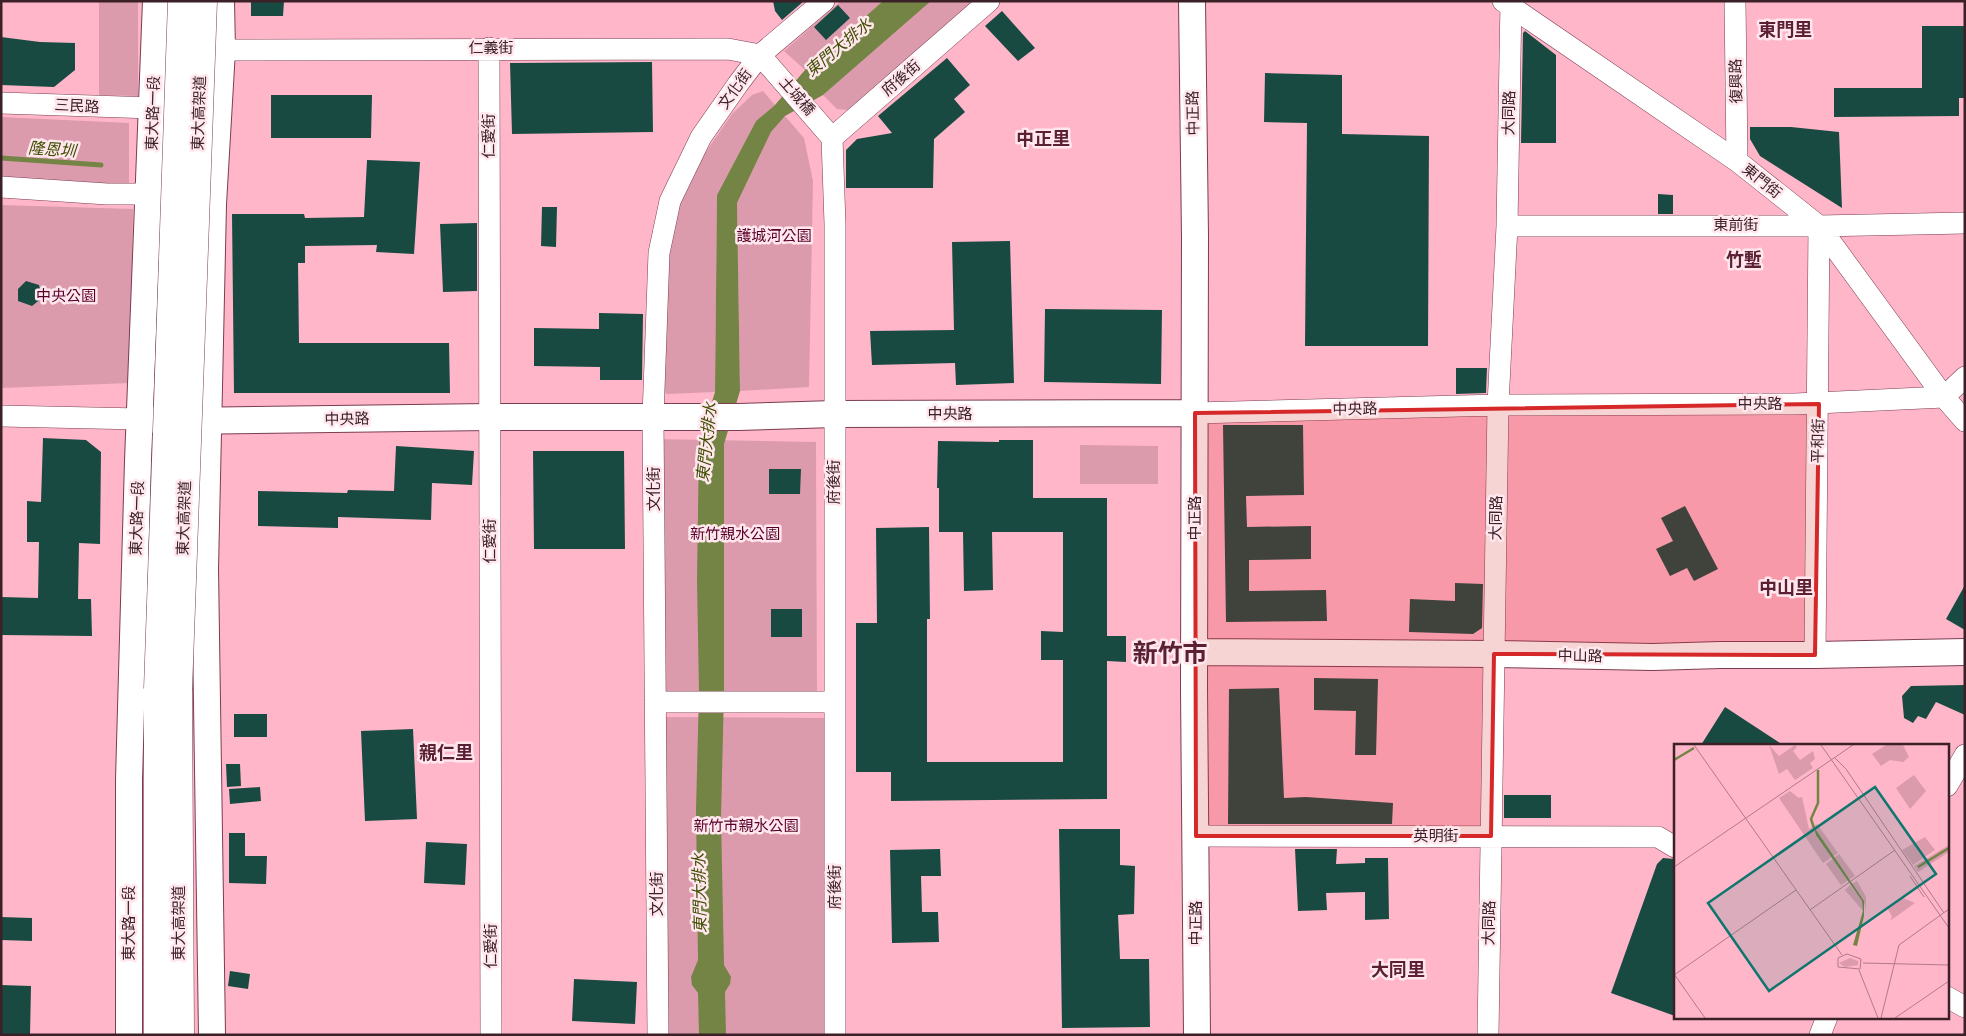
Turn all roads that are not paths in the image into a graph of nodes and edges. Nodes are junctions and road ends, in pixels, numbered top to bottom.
1 (156, 1) edge
2 (182, 1) edge
3 (203, 1) edge
4 (221, 1) edge
5 (824, 1) edge
6 (989, 1) edge
7 (1192, 1) edge
8 (1735, 1) edge
9 (1508, 3) edge
10 (489, 48) junction
11 (222, 50) junction
12 (760, 55) junction
13 (1, 103) edge
14 (153, 108) junction
15 (832, 138) junction
16 (1737, 161) junction
17 (1, 187) edge
18 (150, 194) junction
19 (1965, 223) edge
20 (1507, 226) junction
21 (1819, 226) junction
22 (1965, 377) edge
23 (1944, 397) junction
24 (1819, 404) junction
25 (1498, 405) junction
26 (1195, 413) junction
27 (834, 414) junction
28 (1, 416) edge
29 (490, 417) junction
30 (653, 417) junction
31 (140, 419) junction
32 (208, 420) junction
33 (1965, 421) edge
34 (1194, 652) junction
35 (1965, 652) edge
36 (1494, 654) junction
37 (1816, 655) junction
38 (168, 690) junction
39 (655, 702) junction
40 (834, 702) junction
41 (1965, 754) edge
42 (1948, 784) edge
43 (1196, 836) junction
44 (1491, 836) junction
45 (1674, 846) edge
46 (1948, 999) edge
47 (1965, 1008) edge
48 (1827, 1018) edge
49 (129, 1035) edge
50 (158, 1035) edge
51 (180, 1035) edge
52 (212, 1035) edge
53 (491, 1035) edge
54 (658, 1035) edge
55 (835, 1035) edge
56 (1197, 1035) edge
57 (1488, 1035) edge
58 (1820, 1035) edge

1 - 14 street, 東大路一段
2 - 38 main road, 東大高架道, bridge
3 - 38 main road, 東大高架道, bridge
4 - 11 street
5 - 12 street, 文化街
6 - 15 street, 府後街
7 - 26 street, 中正路
8 - 16 street, 復興路
9 - 16 street, 東門街
9 - 20 street, 大同路
10 - 11 street, 仁義街
10 - 12 street, 仁義街
10 - 29 street, 仁愛街
11 - 32 street
12 - 15 street, 土城橋
12 - 30 street, 文化街
13 - 14 street, 三民路
14 - 18 street, 東大路一段
15 - 27 street, 府後街
16 - 21 street, 東門街
17 - 18 street
18 - 31 street, 東大路一段
19 - 21 street, 東前街
20 - 21 street, 東前街
20 - 25 street, 大同路
21 - 23 street, 東門街
21 - 24 street, 平和街
22 - 23 street
23 - 24 street, 中央路
23 - 33 street, 東門街
24 - 25 street, 中央路
24 - 37 street, 平和街
25 - 26 street, 中央路
25 - 36 street, 大同路
26 - 27 street, 中央路
26 - 34 street, 中正路
27 - 30 street, 中央路
27 - 40 street, 府後街
28 - 31 street, 中央路
29 - 30 street, 中央路
29 - 32 street, 中央路
29 - 53 street, 仁愛街
30 - 39 street, 文化街
31 - 32 street, 中央路
31 - 49 street, 東大路一段
32 - 52 street
34 - 36 street, 中山路
34 - 43 street, 中正路
35 - 37 street, 中山路
36 - 37 street, 中山路
36 - 44 street, 大同路
38 - 50 main road, 東大高架道
38 - 51 main road, 東大高架道
39 - 40 street
39 - 54 street, 文化街
40 - 55 street, 府後街
41 - 42 street
43 - 44 street, 英明街
43 - 56 street, 中正路
44 - 45 street, 英明街
44 - 57 street, 大同路
46 - 47 street
48 - 58 street

